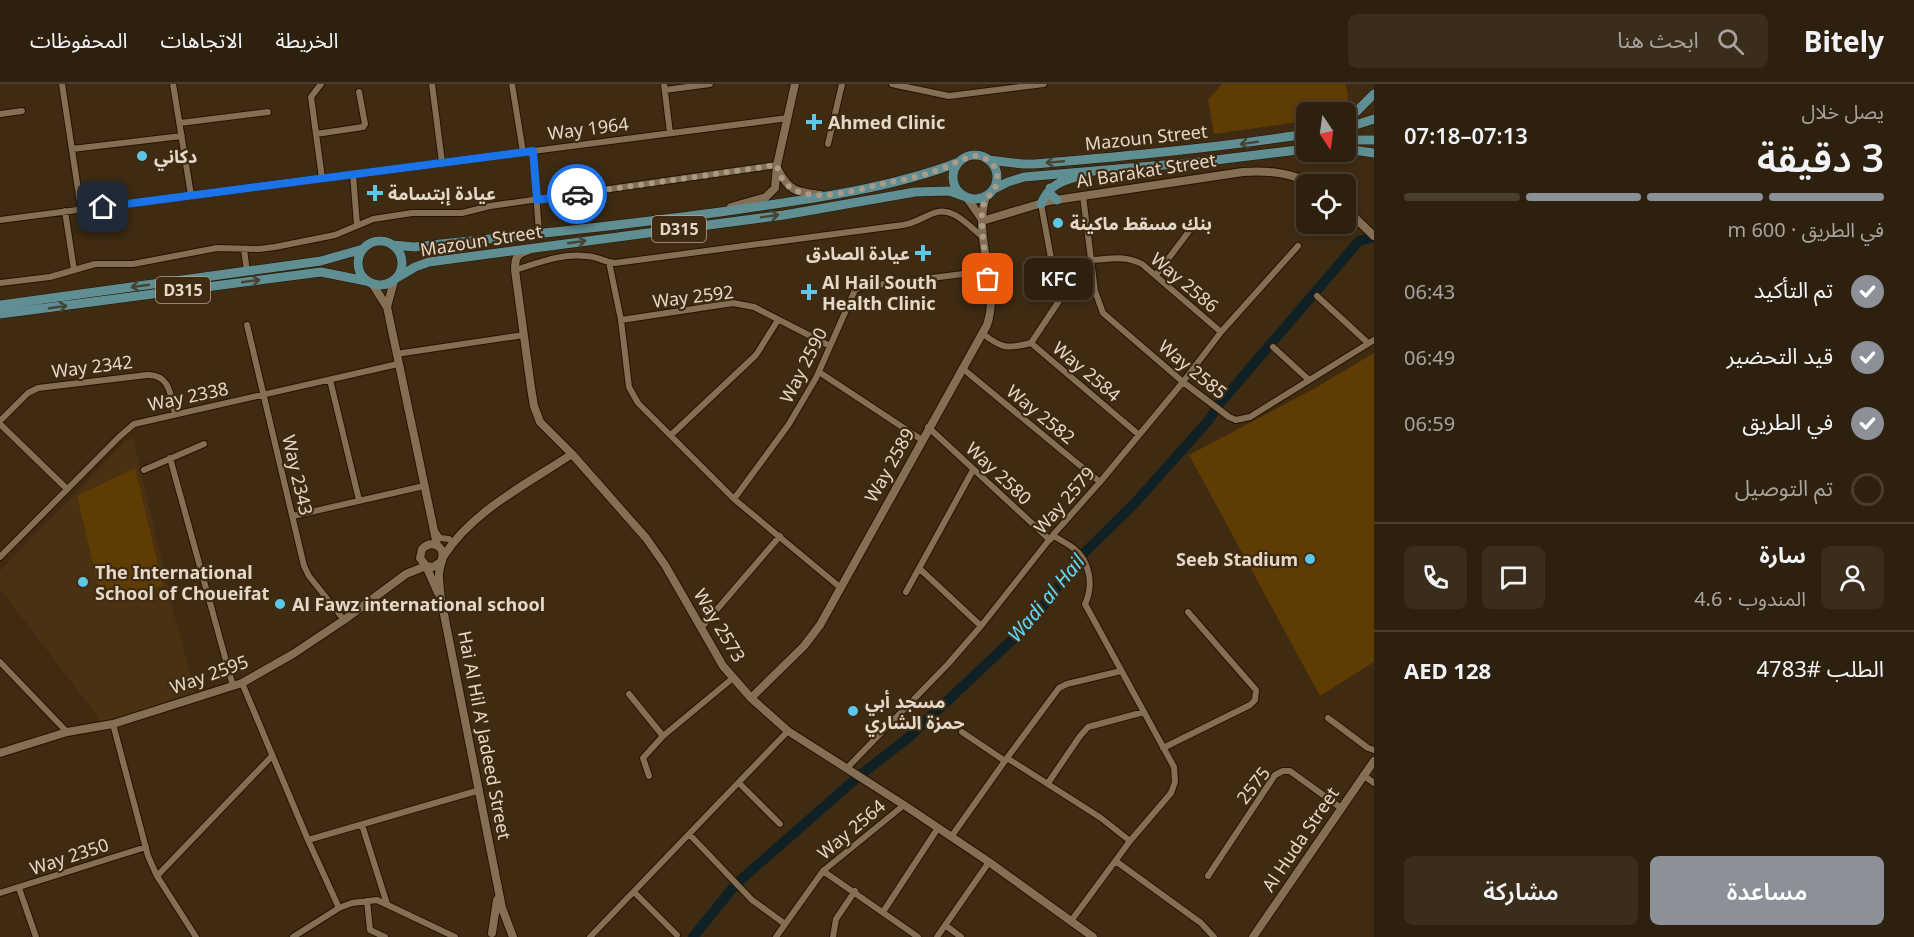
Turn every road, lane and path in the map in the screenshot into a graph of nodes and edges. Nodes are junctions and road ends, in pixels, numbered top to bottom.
1 (62, 84) edge
2 (174, 84) edge
3 (321, 84) edge
4 (432, 84) edge
5 (512, 84) edge
6 (710, 84) edge
7 (795, 84) edge
8 (842, 84) edge
9 (892, 84) edge
10 (1044, 84) edge
11 (1035, 85) edge
12 (664, 87) edge
13 (918, 87) edge
14 (359, 92) dead end
15 (1374, 94) edge
16 (22, 111) dead end
17 (268, 112) dead end
18 (1356, 112) edge
19 (0, 114) edge
20 (788, 118) junction
21 (1374, 120) edge
22 (180, 123) junction
23 (1356, 125) edge
24 (1296, 132) edge
25 (670, 133) junction
26 (316, 134) junction
27 (182, 136) junction
28 (1296, 136) edge
29 (1280, 138) junction
30 (1356, 140) edge
31 (1374, 140) edge
32 (828, 144) dead end
33 (72, 149) junction
34 (1296, 150) edge
35 (1356, 150) edge
36 (533, 151) junction
37 (523, 152) junction
38 (1374, 153) edge
39 (989, 160) junction
40 (442, 162) junction
41 (959, 162) junction
42 (777, 167) junction
43 (1118, 169) junction
44 (353, 174) junction
45 (1296, 176) edge
46 (322, 178) junction
47 (1050, 188) junction
48 (994, 189) junction
49 (191, 195) junction
50 (827, 196) junction
51 (1083, 196) junction
52 (965, 197) junction
53 (986, 197) junction
54 (537, 200) junction
55 (1057, 200) junction
56 (1041, 204) junction
57 (81, 209) junction
58 (0, 211) edge
59 (65, 211) junction
60 (704, 215) junction
61 (1356, 219) edge
62 (1, 220) edge
63 (982, 221) junction
64 (1196, 222) dead end
65 (357, 225) junction
66 (539, 233) junction
67 (1374, 236) edge
68 (984, 237) junction
69 (393, 245) junction
70 (1298, 246) dead end
71 (539, 247) junction
72 (244, 249) junction
73 (363, 249) junction
74 (491, 254) junction
75 (1092, 260) junction
76 (609, 262) junction
77 (74, 270) junction
78 (515, 270) junction
79 (987, 271) junction
80 (247, 272) junction
81 (1156, 275) junction
82 (396, 279) junction
83 (0, 283) edge
84 (370, 283) junction
85 (1317, 296) dead end
86 (0, 305) edge
87 (387, 307) junction
88 (0, 314) edge
89 (621, 320) junction
90 (778, 320) junction
91 (248, 324) dead end
92 (1221, 332) junction
93 (982, 333) junction
94 (524, 335) junction
95 (1031, 342) junction
96 (1371, 342) edge
97 (831, 346) junction
98 (1273, 347) dead end
99 (396, 354) junction
100 (398, 364) junction
101 (962, 368) junction
102 (819, 372) junction
103 (330, 380) junction
104 (1309, 380) junction
105 (1183, 382) junction
106 (264, 395) junction
107 (175, 414) junction
108 (0, 422) edge
109 (928, 427) junction
110 (1138, 434) junction
111 (670, 435) junction
112 (922, 440) junction
113 (204, 444) dead end
114 (572, 454) junction
115 (170, 458) junction
116 (144, 470) dead end
117 (974, 470) junction
118 (1100, 482) junction
119 (424, 486) junction
120 (67, 489) junction
121 (734, 499) junction
122 (359, 500) junction
123 (292, 516) junction
124 (432, 520) junction
125 (464, 530) junction
126 (435, 531) junction
127 (780, 536) junction
128 (1051, 537) junction
129 (449, 539) junction
130 (437, 545) junction
131 (423, 549) junction
132 (0, 557) edge
133 (442, 559) junction
134 (426, 566) junction
135 (920, 569) junction
136 (417, 570) junction
137 (406, 574) junction
138 (431, 578) junction
139 (841, 588) junction
140 (906, 592) dead end
141 (441, 599) junction
142 (1188, 612) dead end
143 (344, 620) junction
144 (981, 626) junction
145 (701, 628) junction
146 (0, 662) edge
147 (1121, 671) junction
148 (734, 678) junction
149 (242, 683) junction
150 (233, 686) junction
151 (629, 694) dead end
152 (751, 698) junction
153 (1144, 712) junction
154 (1328, 718) dead end
155 (112, 724) junction
156 (788, 731) junction
157 (67, 732) junction
158 (962, 732) dead end
159 (663, 736) junction
160 (1162, 748) junction
161 (1374, 750) edge
162 (0, 753) edge
163 (272, 756) junction
164 (1006, 759) junction
165 (1374, 761) edge
166 (848, 768) junction
167 (1363, 775) junction
168 (649, 776) dead end
169 (739, 783) junction
170 (1048, 783) junction
171 (1374, 783) edge
172 (480, 790) junction
173 (904, 805) junction
174 (1341, 808) junction
175 (780, 824) dead end
176 (362, 825) junction
177 (938, 828) junction
178 (690, 835) junction
179 (951, 837) junction
180 (308, 840) junction
181 (1130, 841) junction
182 (146, 847) junction
183 (989, 862) junction
184 (1117, 862) junction
185 (824, 871) junction
186 (158, 876) junction
187 (1208, 876) dead end
188 (496, 879) junction
189 (19, 888) junction
190 (855, 891) junction
191 (635, 892) junction
192 (0, 893) edge
193 (367, 901) junction
194 (387, 904) junction
195 (339, 908) junction
196 (883, 912) junction
197 (1071, 921) junction
198 (785, 924) junction
199 (945, 925) junction
200 (677, 935) dead end
201 (491, 936) edge
202 (36, 937) edge
203 (196, 937) edge
204 (293, 937) edge
205 (385, 937) edge
206 (454, 937) edge
207 (513, 937) edge
208 (590, 937) edge
209 (776, 937) edge
210 (833, 937) edge
211 (918, 937) edge
212 (937, 937) edge
213 (962, 937) edge
214 (1093, 937) edge
215 (1214, 937) edge
216 (1253, 937) edge

1 - 33 street
2 - 22 street
3 - 26 street
4 - 40 street
5 - 37 street
6 - 12 street
7 - 20 street
8 - 32 street
9 - 13 street
10 - 11 street
11 - 13 street
12 - 25 street
14 - 26 street
15 - 18 main road
16 - 19 street
17 - 22 street
20 - 25 street, Way 1964
20 - 42 street
21 - 23 main road
22 - 27 street
24 - 29 main road
25 - 36 street, Way 1964
26 - 46 street
27 - 33 street
27 - 49 street
28 - 29 main road, Mazoun Street / D315
29 -> 39 main road, Mazoun Street / D315
30 - 31 main road
33 - 57 street
34 - 43 main road, Mazoun Street
35 - 38 main road
36 - 37 street, Way 1964
36 - 54 street
37 - 40 street, Way 1964
39 - 41 main road, D315
39 - 48 main road
40 - 44 street, Way 1964
41 - 50 main road, Mazoun Street / D315
41 - 52 main road
42 - 50 street
42 - 54 street
42 - 60 street
43 - 47 main road
43 - 48 main road, Mazoun Street
44 - 46 street, Way 1964
44 - 65 street
45 - 51 street, Al Barakat Street
46 - 49 street, Way 1964
47 - 55 main road
47 - 56 main road
48 - 53 main road
49 - 57 street, Way 1964
50 - 60 main road, Mazoun Street / D315
51 - 55 street, Al Barakat Street
51 - 75 street, Way 2585
52 - 53 main road, D315
52 - 63 street, Way 2589
71 -> 52 main road, Mazoun Street / D315
53 - 63 street, Way 2589
54 - 65 street
54 - 66 street
55 - 56 street, Al Barakat Street
56 - 63 street, Al Barakat Street
56 - 95 street
57 - 59 street, Way 1964
58 - 62 street
59 - 62 street, Way 1964
59 - 77 street
60 - 66 main road, Mazoun Street / D315
61 - 67 street
63 - 68 street, Way 2589
64 - 81 street
65 - 72 street
66 - 69 main road, Mazoun Street / D315
68 - 76 street
68 - 79 street, Way 2589
69 - 73 main road, D315
69 - 82 main road
70 - 92 street, Way 2579
71 - 74 main road, Mazoun Street / D315
71 - 78 street
72 - 77 street
72 - 80 street
73 - 80 main road, D315
73 - 84 main road
74 - 78 street
74 - 82 main road, Mazoun Street / D315
75 - 81 street, Way 2586
75 - 105 street, Way 2585
76 - 78 street
76 - 89 street
77 - 83 street
78 - 94 street, Way 2573
79 - 93 street, Way 2589
79 - 97 street, Way 2590
80 -> 86 main road, D315
81 - 92 street, Way 2586
82 - 84 main road, D315
82 - 87 street
84 - 87 street
88 -> 84 main road, D315
85 - 96 street
87 - 99 street
89 - 90 street, Way 2592
89 - 111 street
90 - 97 street, Way 2592
90 - 111 street
91 - 106 street, Way 2343
92 - 105 street, Way 2579
93 - 95 street, Way 2584
93 - 101 street, Way 2589
94 - 99 street
94 - 114 street, Way 2573
95 - 110 street, Way 2584
96 - 104 street, Way 2585
97 - 102 street, Way 2590
98 - 104 street
99 - 100 street
100 - 103 street, Way 2338
100 - 119 street
101 - 109 street, Way 2589
101 - 118 street, Way 2582
102 - 112 street
102 - 121 street, Way 2590
103 - 106 street, Way 2338
103 - 122 street
104 - 105 street, Way 2585
105 - 110 street, Way 2579
106 - 107 street, Way 2338
106 - 123 street, Way 2343
107 - 108 street, Way 2342
107 - 120 street, Way 2338
108 - 120 street
109 - 112 street, Way 2589
109 - 117 street, Way 2580
110 - 118 street, Way 2579
111 - 121 street
112 - 139 street, Way 2589
113 - 115 street
114 - 125 street
114 - 145 street, Way 2573
115 - 116 street
115 - 150 street
117 - 128 street, Way 2580
117 - 135 street
118 - 128 street, Way 2579
119 - 122 street
119 - 124 street
120 - 132 street, Way 2338
121 - 127 street
122 - 123 street
123 - 143 street, Way 2343
124 - 126 street
124 - 131 street
125 - 129 street
125 - 133 street
126 - 129 street
126 - 130 street
127 - 139 street
127 - 145 street
128 - 144 street, Way 2579
128 - 147 street, Way 2580
129 - 130 street
130 - 131 street
130 - 133 street
131 - 134 street
131 - 137 street, Way 2595
133 - 134 street
133 - 141 street, Hai Al Hil A' Jadeed Street
134 - 136 street, Way 2595
134 - 138 street, Hai Al Hil A' Jadeed Street
135 - 140 street
135 - 144 street
136 - 137 street, Way 2595
136 - 138 street
137 - 143 street, Way 2595
138 - 141 street, Hai Al Hil A' Jadeed Street
139 - 152 street, Way 2589
141 - 172 street, Hai Al Hil A' Jadeed Street
142 - 160 street
143 - 149 street, Way 2595
144 - 166 street, Way 2579
145 - 148 street, Way 2573
146 - 157 street
147 - 153 street, Way 2580
147 - 164 street
148 - 152 street, Way 2573
148 - 159 street
149 - 150 street, Way 2595
149 - 163 street
150 - 155 street, Way 2595
151 - 159 street
152 - 156 street, Way 2573
153 - 160 street, Way 2580
153 - 170 street
154 - 161 street
155 - 157 street, Way 2595
155 - 182 street
156 - 166 street, Way 2573
156 - 169 street
157 - 162 street, Way 2595
158 - 164 street
159 - 168 street
160 - 181 street, Way 2580
163 - 180 street
163 - 186 street
164 - 170 street
164 - 179 street
165 - 167 street, Al Huda Street
166 - 173 street, Way 2573
167 - 171 street
167 - 174 street, Al Huda Street
169 - 175 street
169 - 178 street
170 - 181 street
172 - 176 street
172 - 188 street, Hai Al Hil A' Jadeed Street
173 - 177 street, Way 2573
173 - 185 street, Way 2564
174 - 187 street, 2575
174 - 216 street, Al Huda Street
176 - 180 street
176 - 194 street
177 - 179 street, Way 2573
177 - 196 street
178 - 191 street
178 - 198 street
179 - 183 street, Way 2573
180 - 195 street
181 - 184 street, Way 2580
182 - 186 street
182 - 189 street, Way 2350
183 - 197 street, Way 2573
183 - 199 street
184 - 197 street, Way 2580
184 - 215 street
185 - 190 street
185 - 198 street, Way 2564
186 - 203 street
188 - 201 street
188 - 207 street
189 - 192 street, Way 2350
189 - 202 street
190 - 196 street
190 - 210 street
191 - 200 street
191 - 208 street
193 - 194 street
193 - 195 street
193 - 205 street
194 - 206 street
195 - 204 street
196 - 211 street
197 - 214 street, Way 2573
198 - 209 street, Way 2564
199 - 212 street
199 - 213 street
201 - 207 street

